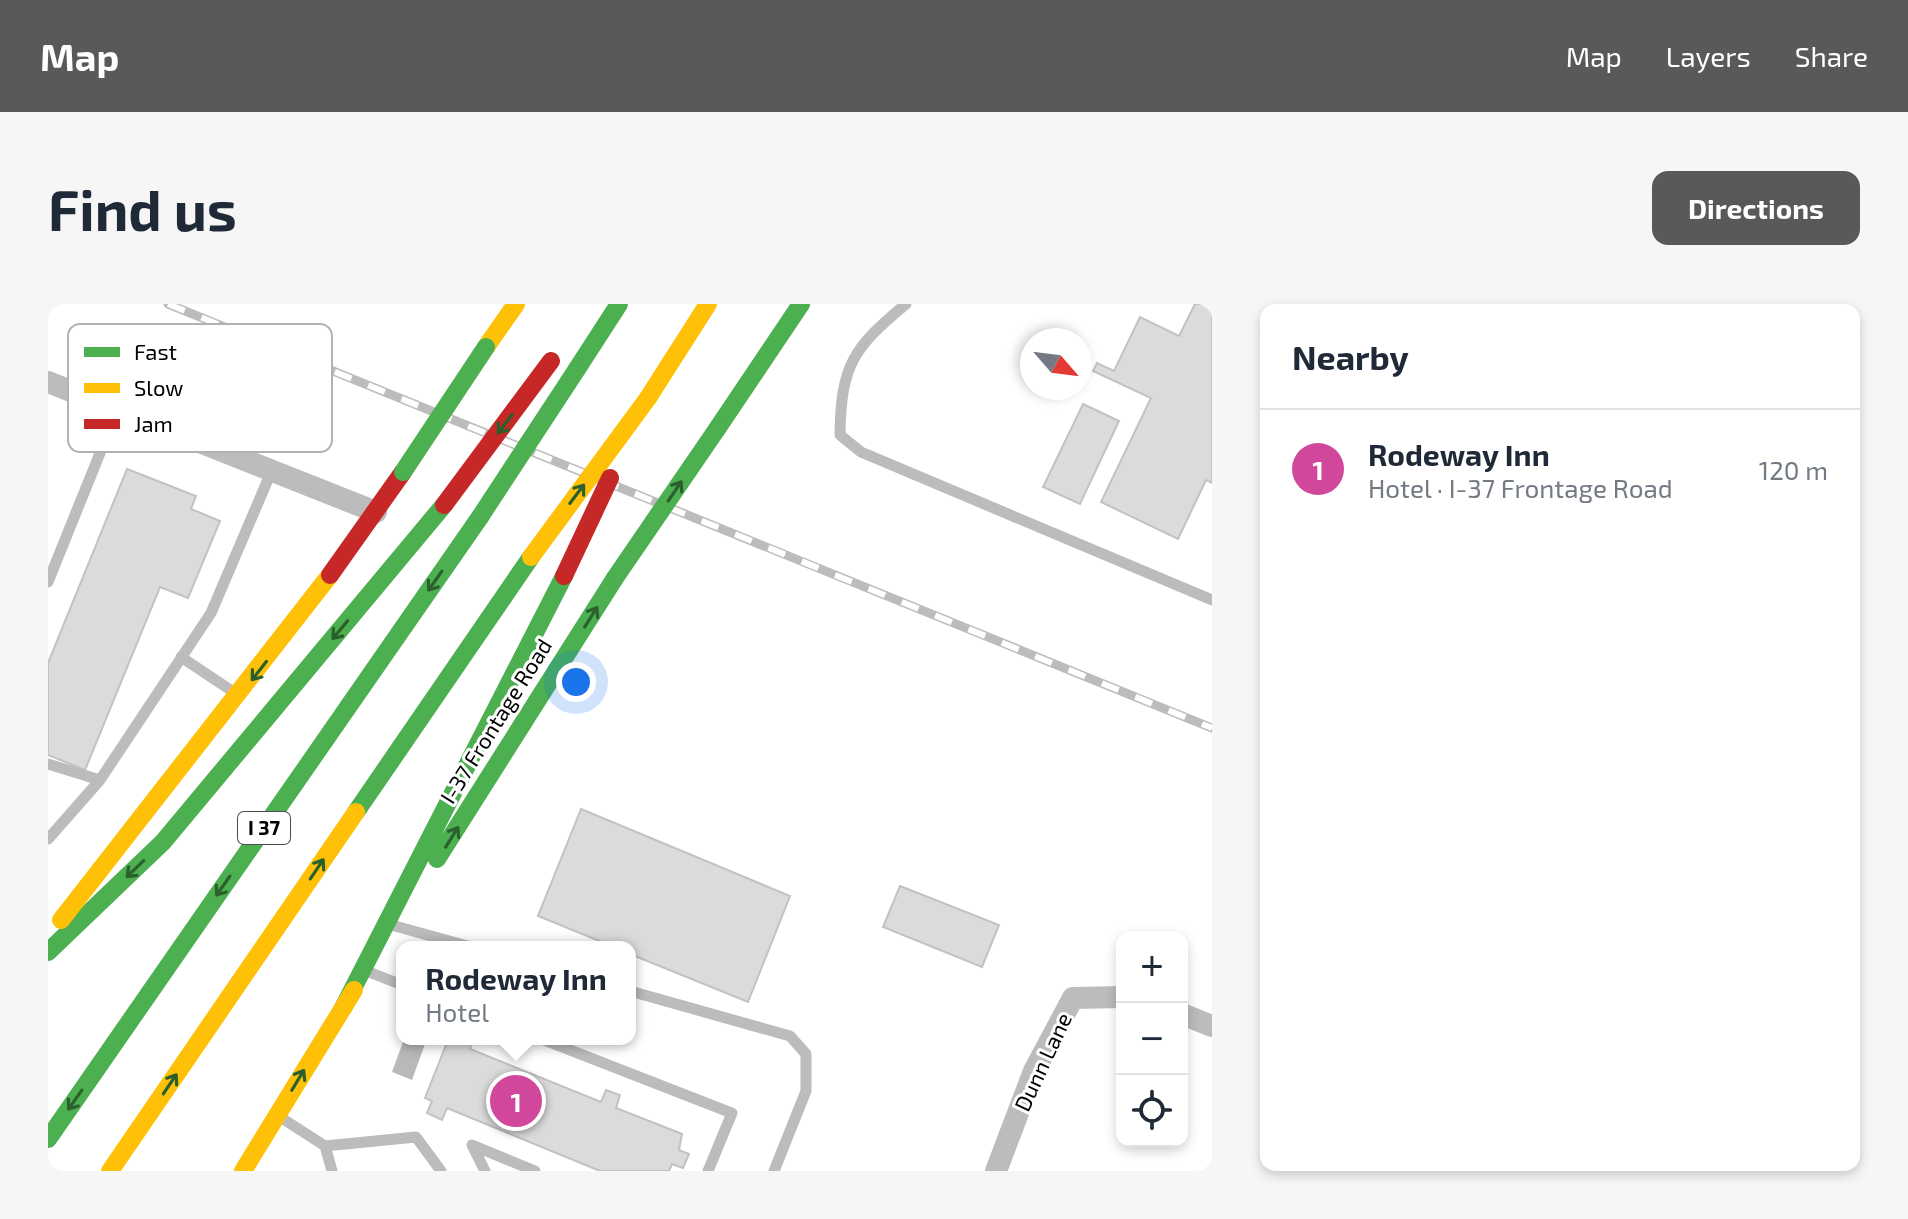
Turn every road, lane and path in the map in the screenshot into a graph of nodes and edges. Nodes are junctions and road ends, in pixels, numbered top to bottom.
1 (516, 304) edge
2 (600, 304) edge
3 (619, 304) edge
4 (708, 304) edge
5 (801, 304) edge
6 (906, 304) edge
7 (580, 327) dead end
8 (556, 356) dead end
9 (48, 382) edge
10 (68, 390) edge
11 (648, 398) junction
12 (100, 452) edge
13 (225, 452) edge
14 (272, 470) junction
15 (376, 512) junction
16 (48, 582) edge
17 (1212, 600) edge
18 (181, 657) junction
19 (239, 696) junction
20 (48, 764) edge
21 (100, 780) junction
22 (48, 839) edge
23 (395, 926) junction
24 (48, 937) edge
25 (449, 941) edge
26 (48, 952) edge
27 (366, 971) junction
28 (396, 983) edge
29 (636, 993) edge
30 (1116, 997) edge
31 (343, 1008) junction
32 (1188, 1016) edge
33 (1212, 1026) edge
34 (557, 1045) edge
35 (277, 1115) junction
36 (48, 1139) edge
37 (325, 1146) junction
38 (110, 1171) edge
39 (243, 1171) edge
40 (332, 1171) edge
41 (441, 1171) edge
42 (485, 1171) edge
43 (535, 1171) edge
44 (708, 1171) edge
45 (774, 1171) edge
46 (996, 1171) edge

1 - 15 main road, bridge
2 - 7 main road
3 -> 36 main road, I 37, bridge
4 - 11 main road
23 -> 5 main road, I-37 Frontage Road, bridge
6 - 17 lane
8 -> 26 main road, bridge
9 - 10 street
11 - 31 main road, bridge
38 -> 11 main road, bridge
12 - 16 lane
13 - 14 street
14 - 15 street
14 - 18 lane
15 -> 19 main road
18 - 19 lane
18 - 21 lane
19 - 24 main road
20 - 21 lane
21 - 22 lane
23 - 25 lane
23 - 27 main road, I-37 Frontage Road
27 - 28 lane
27 - 31 main road, I-37 Frontage Road
29 - 45 lane
30 - 46 street, Dunn Lane
35 -> 31 main road, I-37 Frontage Road
32 - 33 street
34 - 44 lane
35 - 37 lane
35 - 39 main road, I-37 Frontage Road
37 - 40 lane
37 - 41 lane
42 - 43 lane

